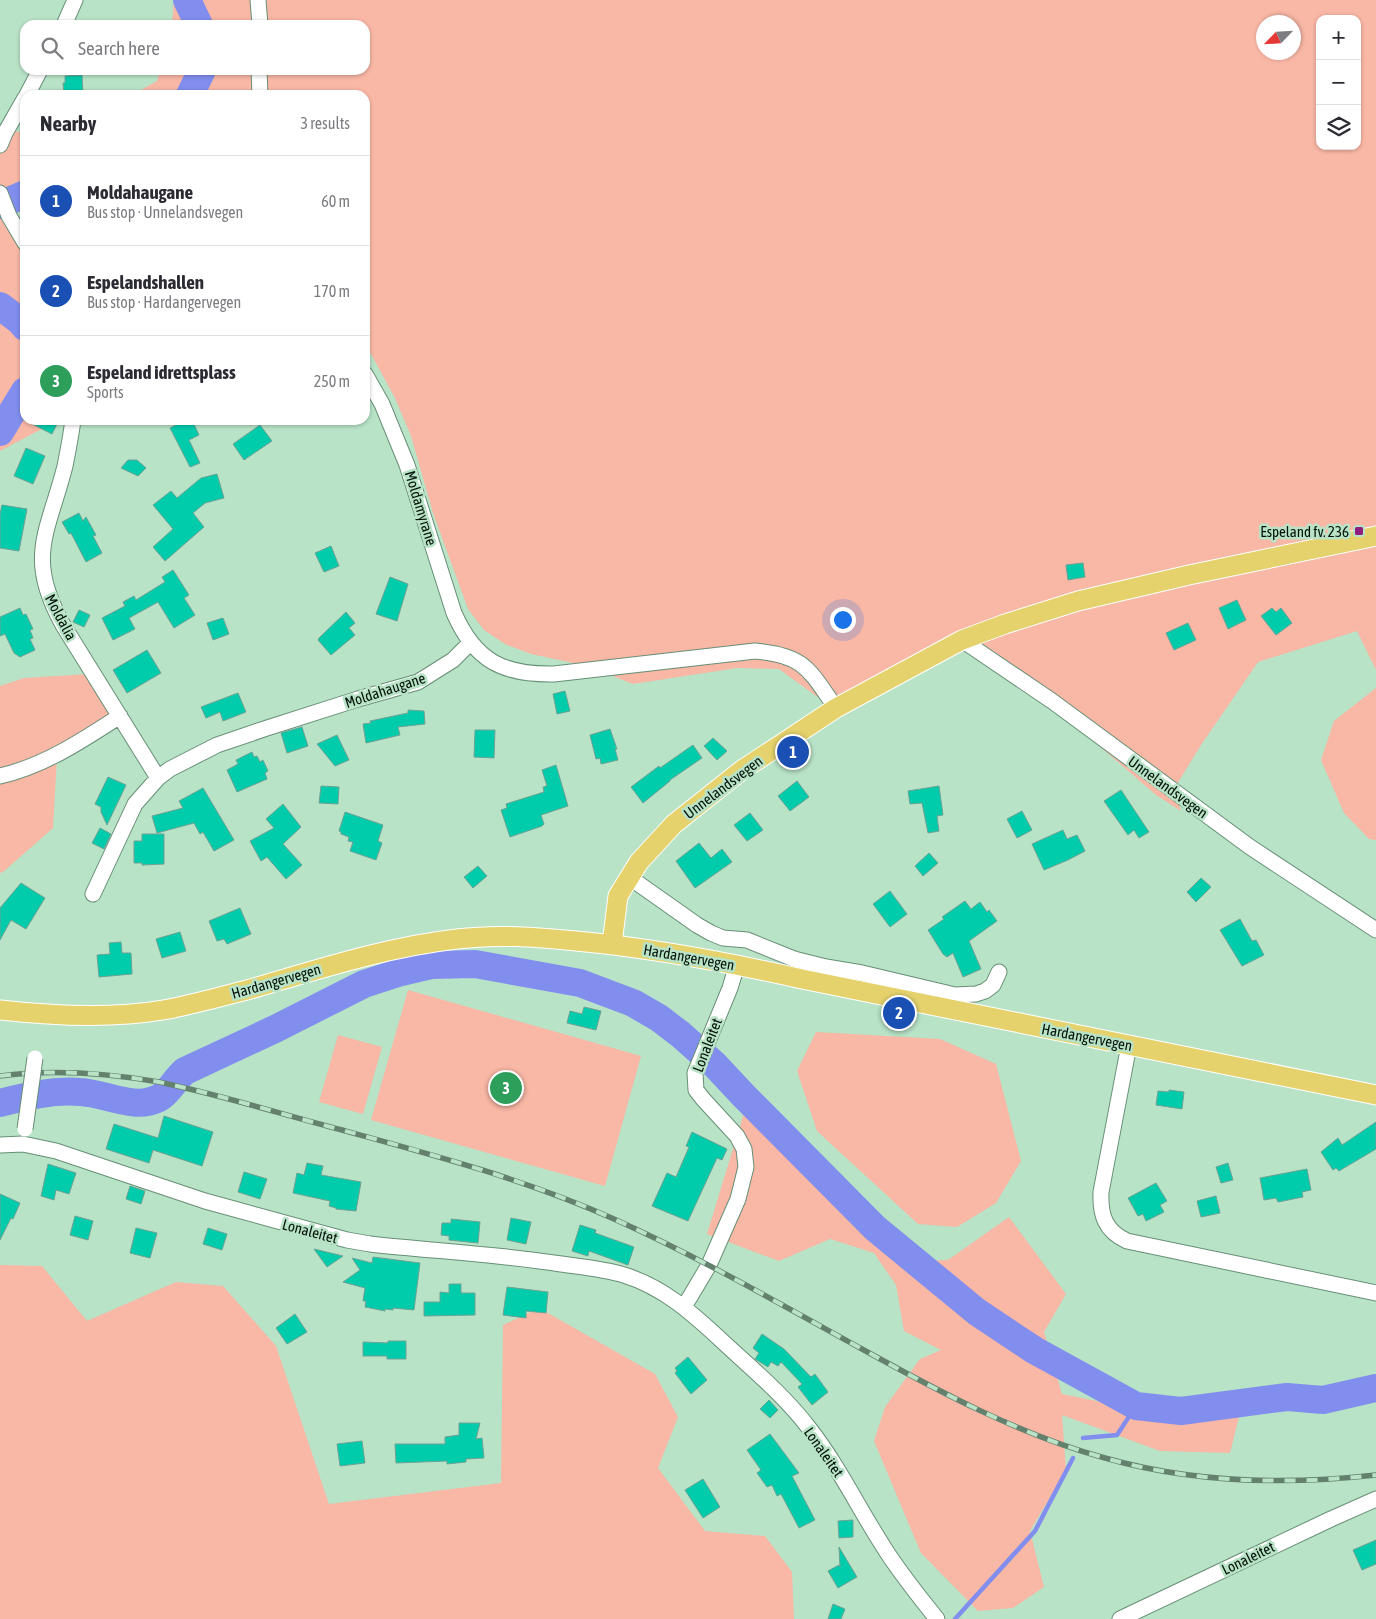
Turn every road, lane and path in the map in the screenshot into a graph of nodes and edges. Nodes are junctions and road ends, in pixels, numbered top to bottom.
1 (75, 0) edge
2 (258, 0) edge
3 (66, 20) edge
4 (260, 20) edge
5 (37, 75) edge
6 (259, 75) edge
7 (30, 90) edge
8 (260, 90) edge
9 (20, 106) edge
10 (2, 135) edge
11 (0, 193) edge
12 (20, 235) edge
13 (370, 383) edge
14 (72, 425) edge
15 (1376, 536) edge
16 (962, 640) junction
17 (470, 643) junction
18 (836, 708) junction
19 (120, 716) junction
20 (0, 776) edge
21 (158, 778) junction
22 (629, 877) junction
23 (93, 894) dead end
24 (1376, 930) edge
25 (612, 944) junction
26 (737, 965) junction
27 (999, 972) dead end
28 (0, 1010) edge
29 (1128, 1045) junction
30 (35, 1058) dead end
31 (1376, 1095) edge
32 (24, 1137) junction
33 (0, 1145) edge
34 (1376, 1293) edge
35 (684, 1307) junction
36 (1376, 1499) edge
37 (937, 1619) edge
38 (1120, 1619) edge

1 - 3 street
2 - 4 street
5 - 7 street
6 - 8 street
9 - 10 street
11 - 12 street
13 - 17 street, Moldamyrane
14 - 19 street, Moldalia
15 - 16 main road, Unnelandsvegen
16 - 18 main road, Unnelandsvegen
16 - 24 street, Unnelandsvegen
17 - 18 street
17 - 21 street, Moldahaugane
18 - 22 main road, Unnelandsvegen
19 - 20 street
19 - 21 street, Moldalia
21 - 23 street, Moldahaugane
22 - 25 main road, Unnelandsvegen
22 - 27 street
25 - 26 main road, Hardangervegen
25 - 28 main road, Hardangervegen
26 - 29 main road, Hardangervegen
26 - 35 street, Lonaleitet
29 - 31 main road, Hardangervegen
29 - 34 street
30 - 32 street, bridge
32 - 33 street, Lonaleitet
32 - 35 street, Lonaleitet
35 - 37 street, Lonaleitet
36 - 38 street, Lonaleitet

